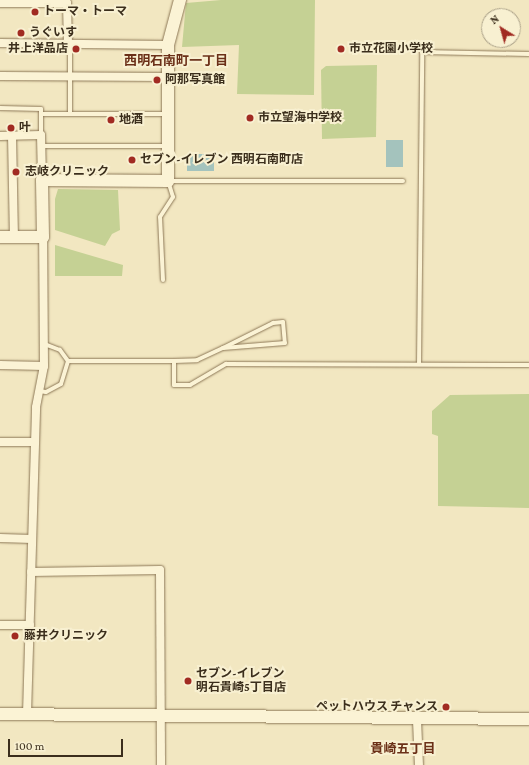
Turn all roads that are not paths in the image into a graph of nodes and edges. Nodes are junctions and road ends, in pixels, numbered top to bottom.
1 (180, 0) edge
2 (0, 3) edge
3 (0, 43) edge
4 (69, 44) junction
5 (168, 44) junction
6 (529, 54) edge
7 (0, 76) edge
8 (69, 76) junction
9 (168, 77) junction
10 (0, 108) edge
11 (41, 114) junction
12 (70, 114) junction
13 (169, 114) junction
14 (41, 135) junction
15 (0, 136) edge
16 (12, 136) junction
17 (41, 146) junction
18 (169, 146) junction
19 (42, 180) junction
20 (168, 181) junction
21 (403, 181) dead end
22 (0, 237) edge
23 (14, 237) junction
24 (43, 237) junction
25 (163, 280) dead end
26 (44, 344) junction
27 (223, 348) junction
28 (68, 361) junction
29 (174, 361) junction
30 (419, 364) junction
31 (0, 365) edge
32 (529, 365) edge
33 (44, 366) junction
34 (39, 391) junction
35 (0, 442) edge
36 (35, 442) junction
37 (0, 538) edge
38 (32, 539) junction
39 (31, 572) junction
40 (0, 625) edge
41 (30, 625) junction
42 (0, 714) edge
43 (27, 714) junction
44 (162, 717) junction
45 (529, 719) edge
46 (417, 720) junction
47 (161, 765) edge
48 (419, 765) edge

1 - 5 street
2 - 4 street
3 - 4 street
4 - 5 street
4 - 8 lane
5 - 9 street
6 - 30 lane
7 - 8 street
8 - 9 street
8 - 12 lane
9 - 13 street
10 - 11 lane
11 - 12 lane
11 - 14 lane
12 - 13 lane
13 - 18 street
14 - 16 street
14 - 17 street
15 - 16 street
16 - 23 street
17 - 18 lane
17 - 19 street
18 - 20 street
19 - 20 street
19 - 24 street
20 - 21 lane
20 - 25 lane
22 - 23 street
23 - 24 street
24 - 26 street
26 - 28 lane
26 - 33 street
27 - 27 lane
27 - 29 lane
28 - 29 lane
28 - 34 lane
29 - 30 lane
30 - 32 lane
31 - 33 street
33 - 34 street
34 - 36 street
35 - 36 street
36 - 38 street
37 - 38 street
38 - 39 street
39 - 41 street
39 - 44 street
40 - 41 street
41 - 43 street
42 - 43 street
43 - 44 street
44 - 46 street
44 - 47 street
45 - 46 street
46 - 48 street

